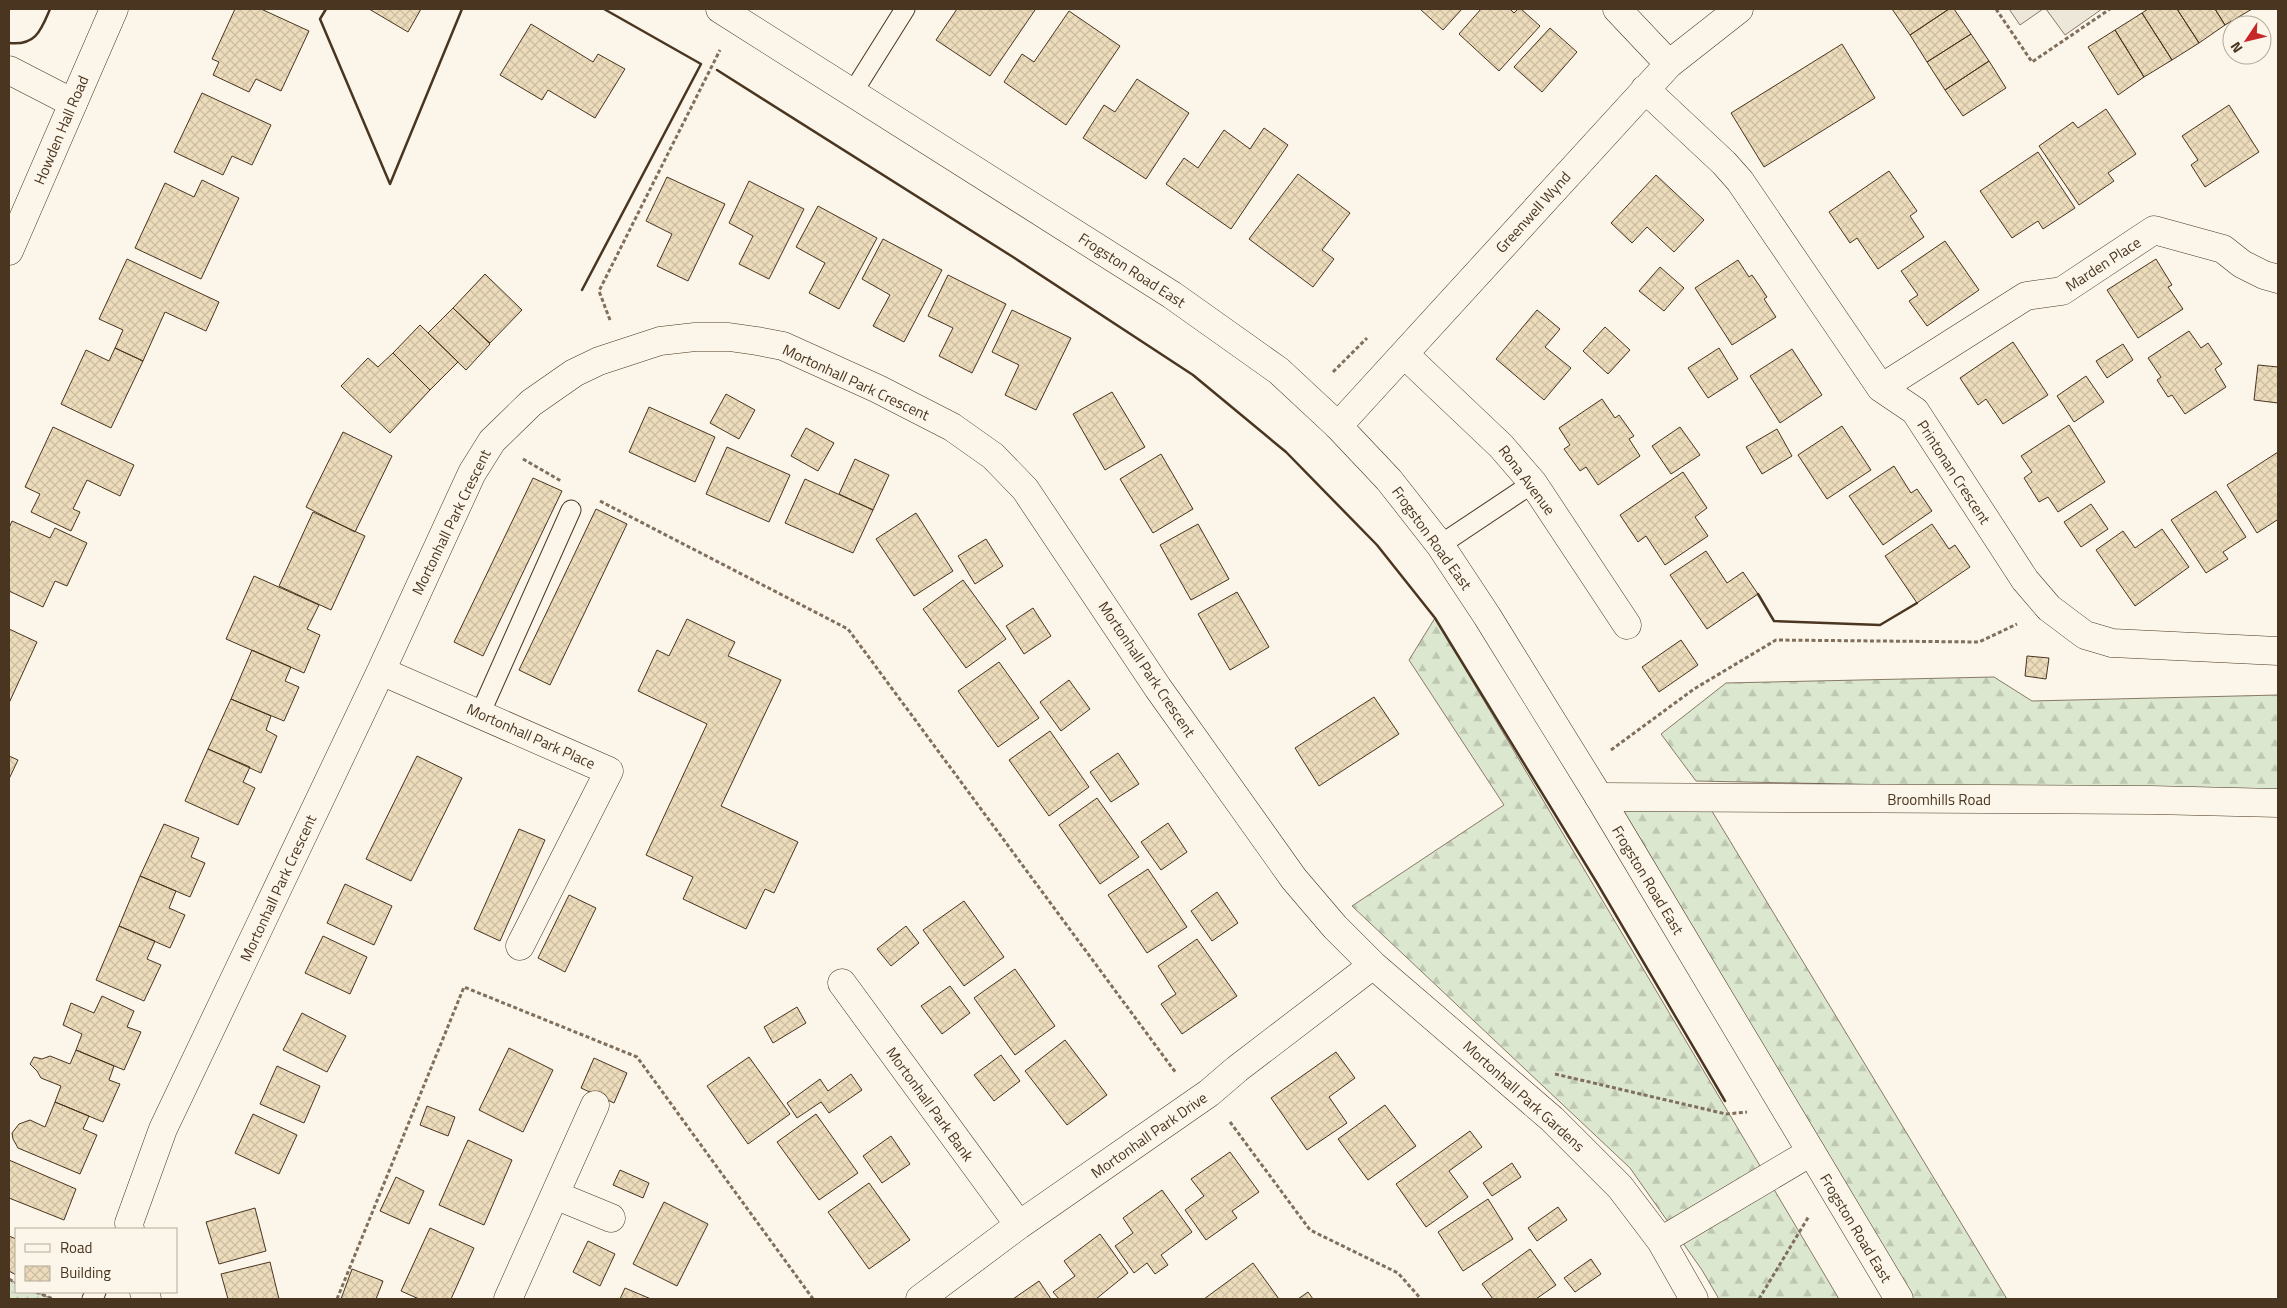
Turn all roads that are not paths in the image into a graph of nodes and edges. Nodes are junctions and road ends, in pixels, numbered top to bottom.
1 (114, 9) edge
2 (905, 9) edge
3 (1617, 9) edge
4 (1739, 9) edge
5 (728, 13) edge
6 (1669, 64) junction
7 (9, 70) edge
8 (1645, 89) junction
9 (853, 92) junction
10 (73, 103) junction
11 (9, 251) edge
12 (2278, 279) edge
13 (1404, 354) junction
14 (1881, 388) junction
15 (1338, 426) junction
16 (1533, 483) junction
17 (572, 510) dead end
18 (1440, 545) junction
19 (1626, 625) dead end
20 (2278, 651) edge
21 (381, 671) junction
22 (480, 714) junction
23 (1599, 797) junction
24 (2278, 803) edge
25 (520, 946) dead end
26 (1373, 965) junction
27 (842, 984) dead end
28 (595, 1105) dead end
29 (1810, 1152) junction
30 (554, 1195) junction
31 (611, 1218) dead end
32 (1019, 1225) junction
33 (128, 1227) edge
34 (1661, 1241) junction
35 (508, 1299) edge
36 (920, 1299) edge
37 (1694, 1299) edge
38 (1899, 1299) edge

1 - 10 street, Howden Hall Road
2 - 9 lane
3 - 6 street
4 - 6 street, Greenwell Wynd
5 - 9 street, Frogston Road East
6 - 8 street, Greenwell Wynd
7 - 10 street
8 - 13 street, Greenwell Wynd
8 - 14 street, Printonan Crescent
9 - 15 street, Frogston Road East
10 - 11 street, Howden Hall Road
12 - 14 street, Marden Place
13 - 15 street, Greenwell Wynd
13 - 16 street, Rona Avenue
14 - 20 street, Printonan Crescent
15 - 18 street, Frogston Road East
16 - 18 lane
16 - 19 street, Rona Avenue
17 - 22 lane
18 - 23 street, Frogston Road East
21 - 22 street, Mortonhall Park Place
21 - 26 street, Mortonhall Park Crescent
21 - 33 street, Mortonhall Park Crescent
22 - 25 street, Mortonhall Park Place
23 - 24 street, Broomhills Road
23 - 29 street, Frogston Road East
26 - 32 street, Mortonhall Park Drive
26 - 34 street, Mortonhall Park Gardens
27 - 32 street, Mortonhall Park Bank
28 - 30 street
29 - 34 street
29 - 38 street, Frogston Road East
30 - 31 street
30 - 35 street
32 - 36 street, Mortonhall Park Drive
34 - 37 street, Mortonhall Park Gardens

